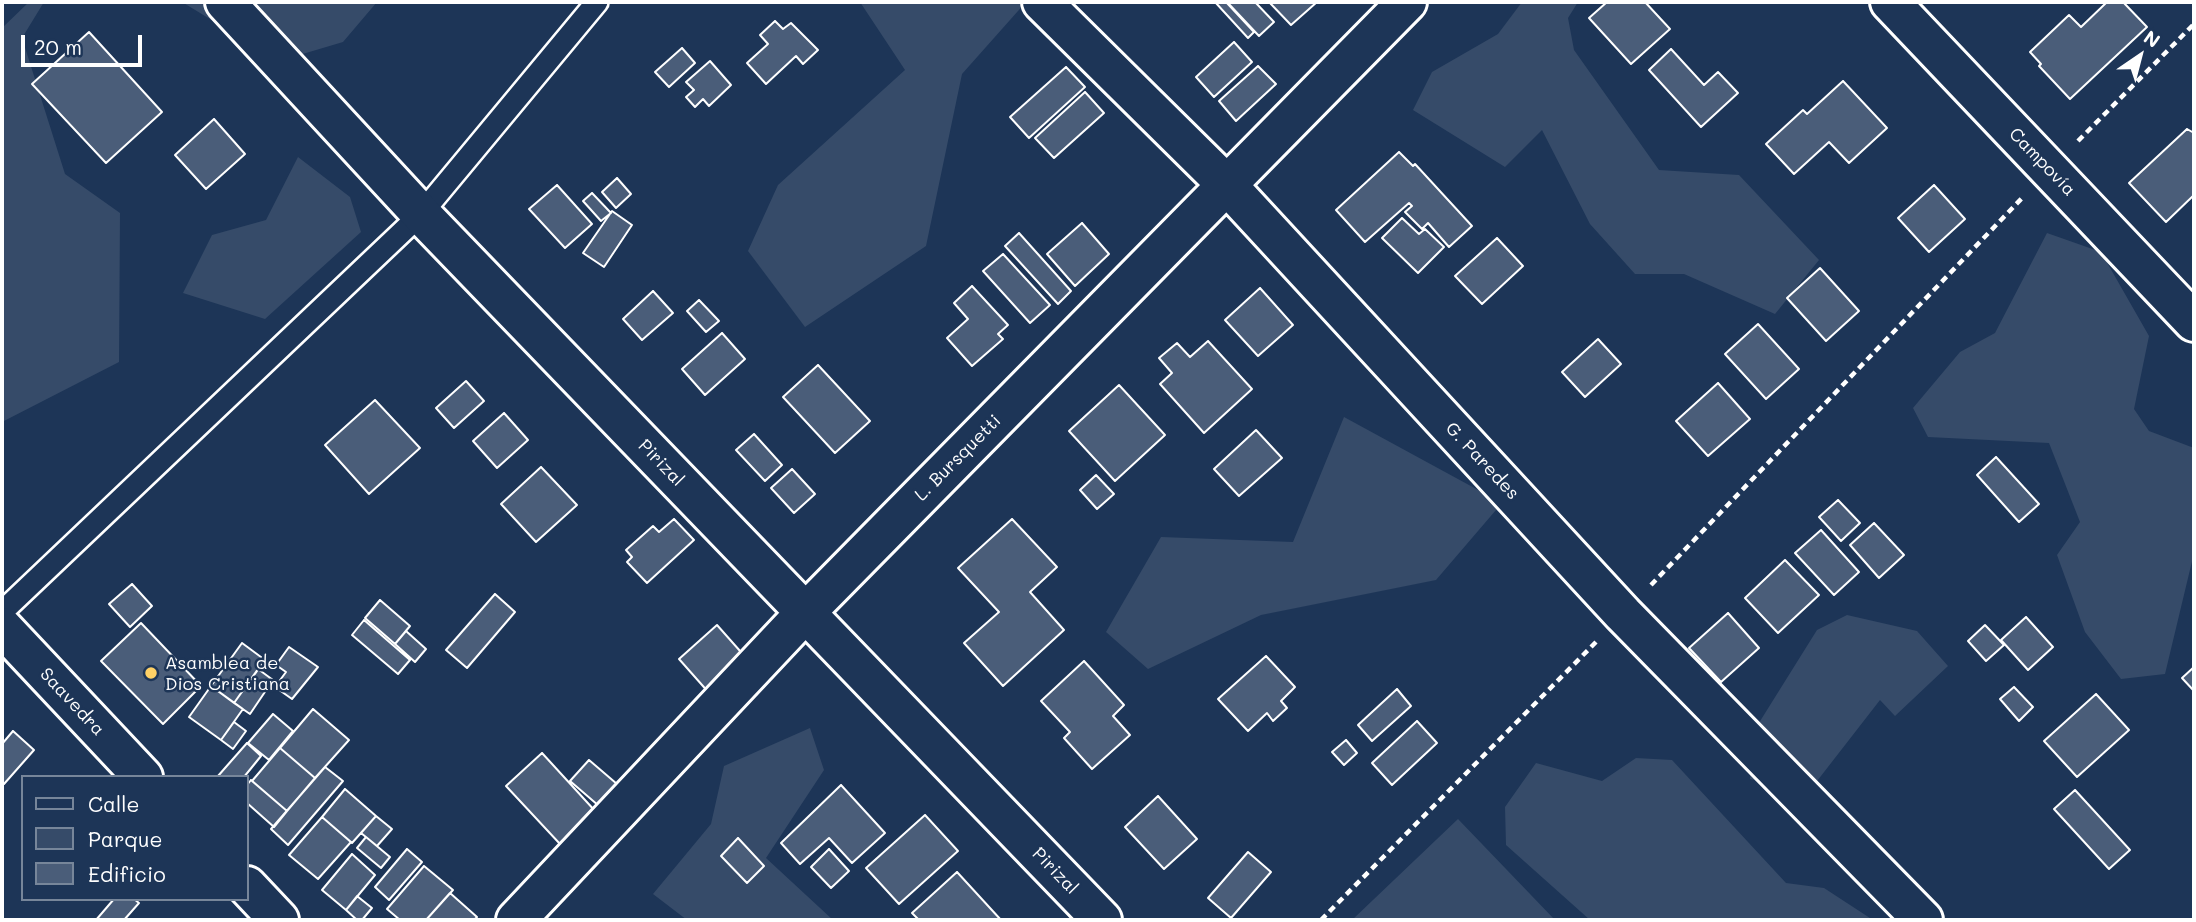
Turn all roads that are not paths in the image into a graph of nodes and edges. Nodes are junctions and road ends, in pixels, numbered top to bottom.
1 (225, 2) edge
2 (597, 2) edge
3 (1042, 2) edge
4 (1407, 2) edge
5 (1890, 2) edge
6 (1227, 185) junction
7 (421, 214) junction
8 (2194, 323) edge
9 (2, 612) edge
10 (806, 612) junction
11 (2, 627) edge
12 (141, 775) edge
13 (248, 888) edge
14 (279, 920) edge
15 (516, 920) edge
16 (1102, 920) edge
17 (1923, 920) edge

1 - 7 street, Pirizal
2 - 7 lane
3 - 6 street, G. Paredes
4 - 6 street, L. Bursquetti
5 - 8 street, Campovía
6 - 10 street, L. Bursquetti
6 - 17 street, G. Paredes
7 - 9 lane
7 - 10 street, Pirizal
10 - 15 street, L. Bursquetti
10 - 16 street, Pirizal
11 - 12 street, Saavedra
13 - 14 street

